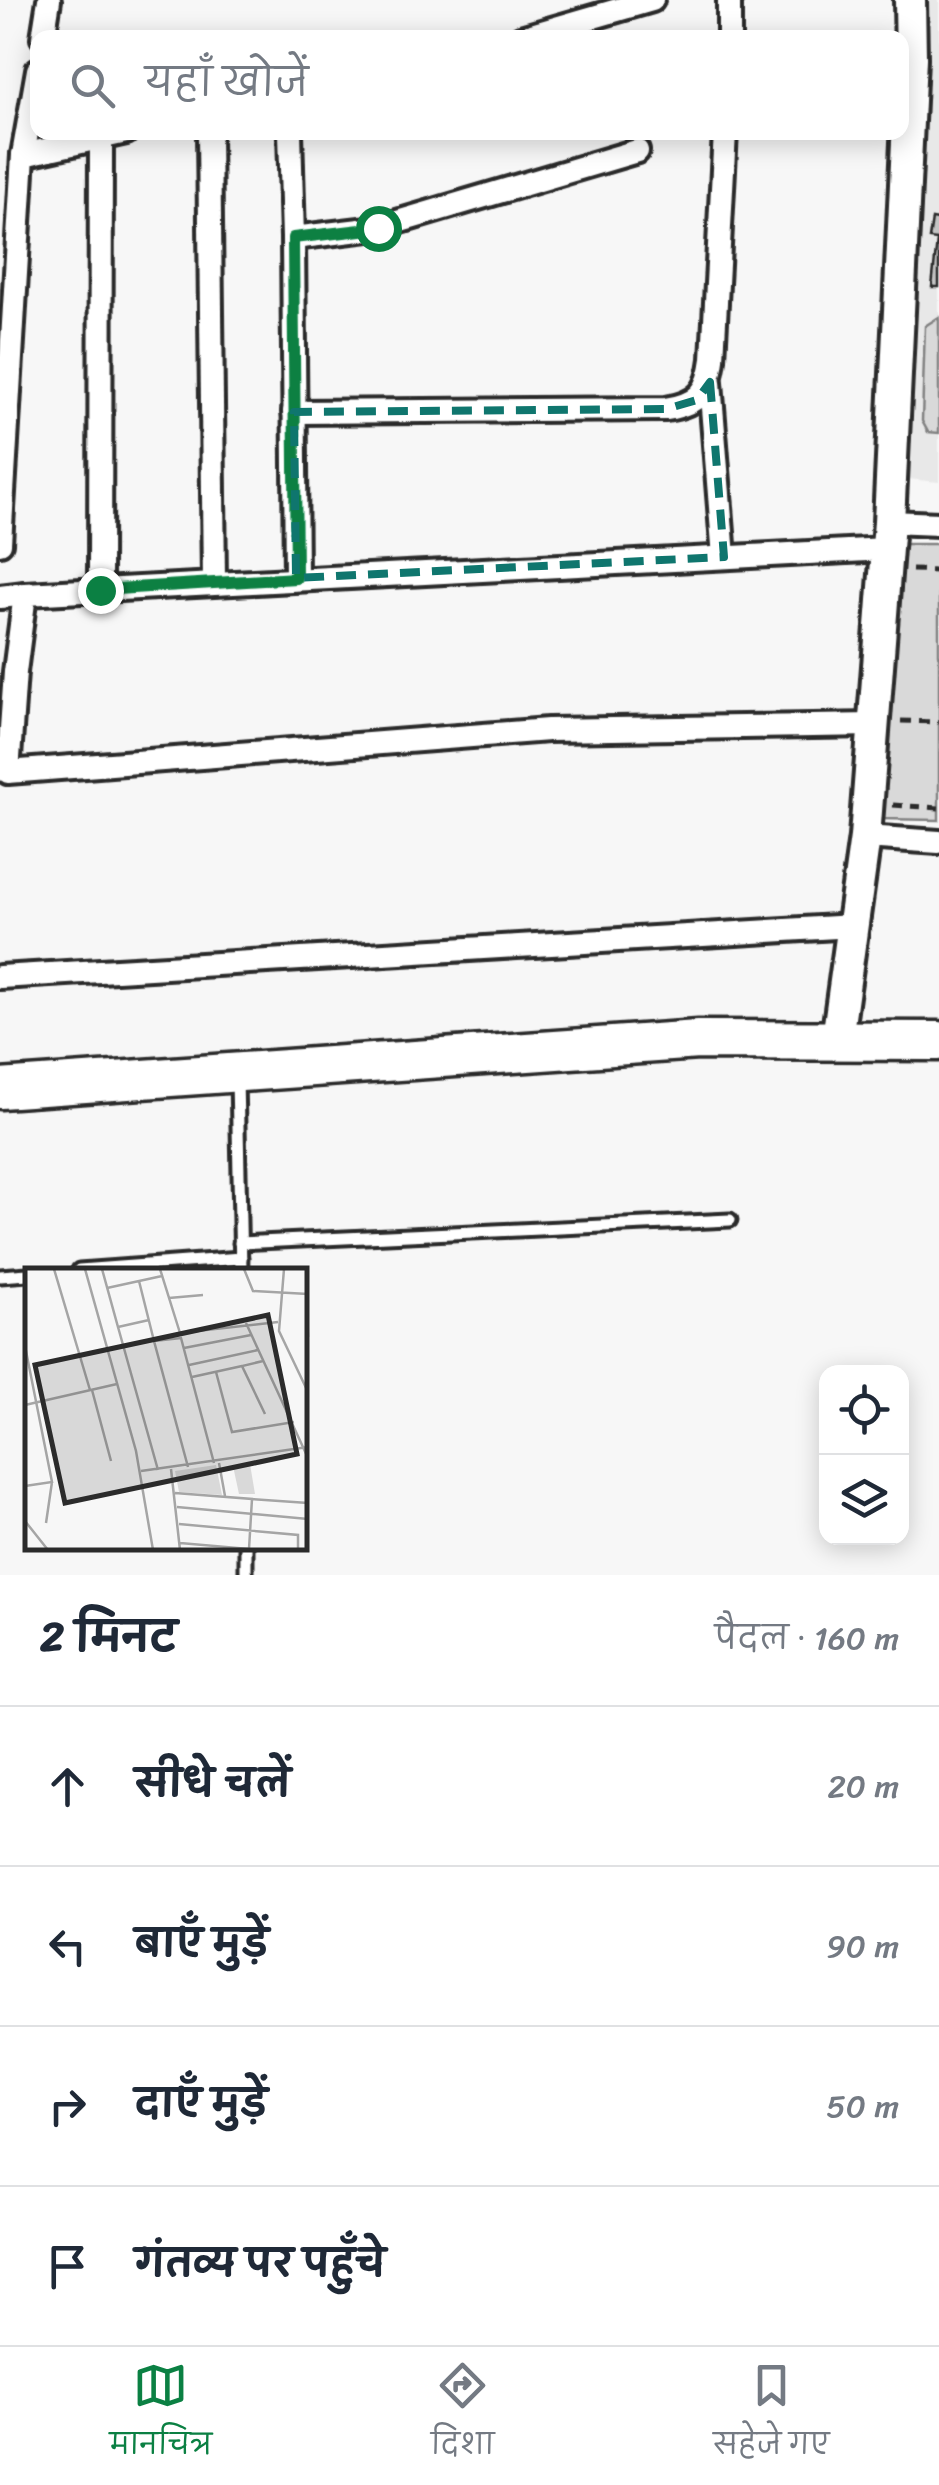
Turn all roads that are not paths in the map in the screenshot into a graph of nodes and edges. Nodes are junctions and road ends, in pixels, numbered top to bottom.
1 (49, 0) edge
2 (652, 0) edge
3 (729, 0) edge
4 (910, 0) edge
5 (44, 30) edge
6 (549, 30) edge
7 (729, 30) edge
8 (909, 100) edge
9 (30, 115) edge
10 (92, 140) edge
11 (102, 140) edge
12 (209, 140) edge
13 (290, 140) edge
14 (725, 140) edge
15 (907, 140) edge
16 (637, 151) dead end
17 (23, 154) junction
18 (293, 238) junction
19 (710, 382) junction
20 (294, 412) junction
21 (939, 524) edge
22 (888, 536) junction
23 (0, 543) edge
24 (724, 558) junction
25 (296, 578) junction
26 (214, 582) junction
27 (100, 590) junction
28 (25, 594) junction
29 (0, 597) edge
30 (874, 725) junction
31 (4, 772) edge
32 (866, 837) junction
33 (939, 842) edge
34 (852, 926) junction
35 (0, 977) edge
36 (838, 1039) junction
37 (939, 1041) edge
38 (237, 1075) junction
39 (0, 1090) edge
40 (730, 1220) dead end
41 (240, 1243) junction
42 (241, 1264) edge
43 (146, 1268) edge
44 (25, 1274) edge
45 (0, 1276) edge

1 - 5 street
2 - 6 street
3 - 7 street
4 - 8 street
9 - 17 street
10 - 17 street
11 - 27 street
12 - 26 street
13 - 18 street
14 - 19 street
15 - 22 street
16 - 18 street
17 - 23 street
18 - 20 street
19 - 20 street
19 - 24 street
20 - 25 street
21 - 22 street
22 - 24 street
22 - 30 street
24 - 25 street
25 - 26 street
26 - 27 street
27 - 28 street
28 - 29 street
28 - 31 street
30 - 31 street
30 - 32 street
32 - 33 street
32 - 34 street
34 - 35 street
34 - 36 street
36 - 37 main road
36 - 38 main road
38 - 39 main road
38 - 41 lane
40 - 41 lane
41 - 42 lane
42 - 43 lane
44 - 45 lane

